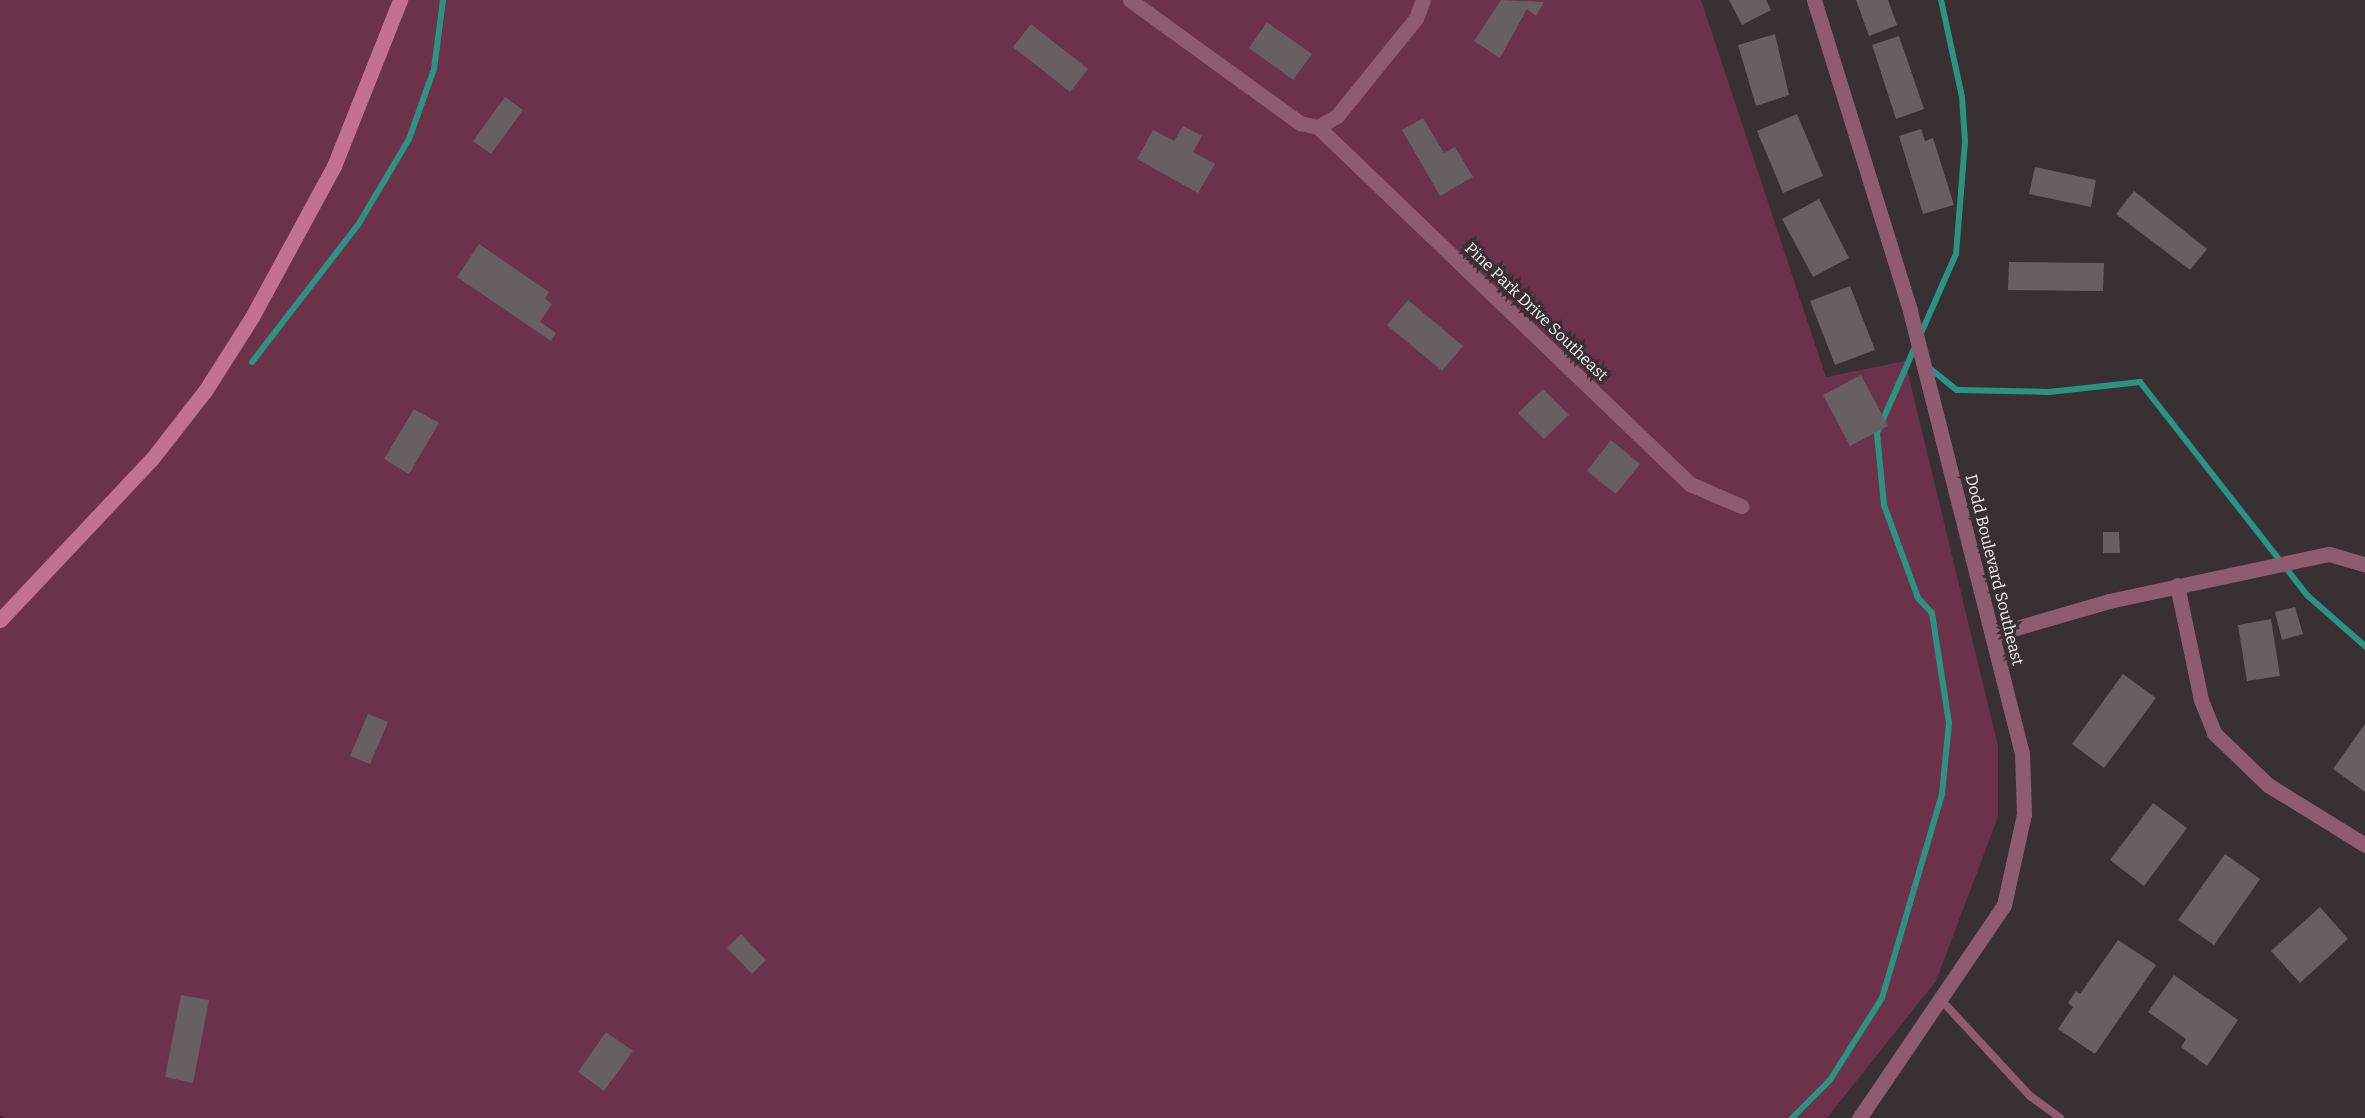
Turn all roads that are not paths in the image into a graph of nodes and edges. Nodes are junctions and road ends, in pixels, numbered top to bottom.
1 (400, 0) edge
2 (1130, 0) edge
3 (1423, 0) edge
4 (1814, 0) edge
5 (1318, 127) junction
6 (1741, 506) dead end
7 (2365, 564) edge
8 (2177, 585) junction
9 (0, 620) edge
10 (1992, 635) junction
11 (2365, 845) edge
12 (1943, 1002) junction
13 (1859, 1118) edge
14 (2060, 1118) edge

1 - 9 street
2 - 5 street, Pine Park Drive Southeast
3 - 5 street
4 - 10 street, Dodd Boulevard Southeast
5 - 6 street, Pine Park Drive Southeast
7 - 8 street
8 - 10 street
8 - 11 street
10 - 12 street, Dodd Boulevard Southeast
12 - 13 street, Dodd Boulevard Southeast
12 - 14 lane

